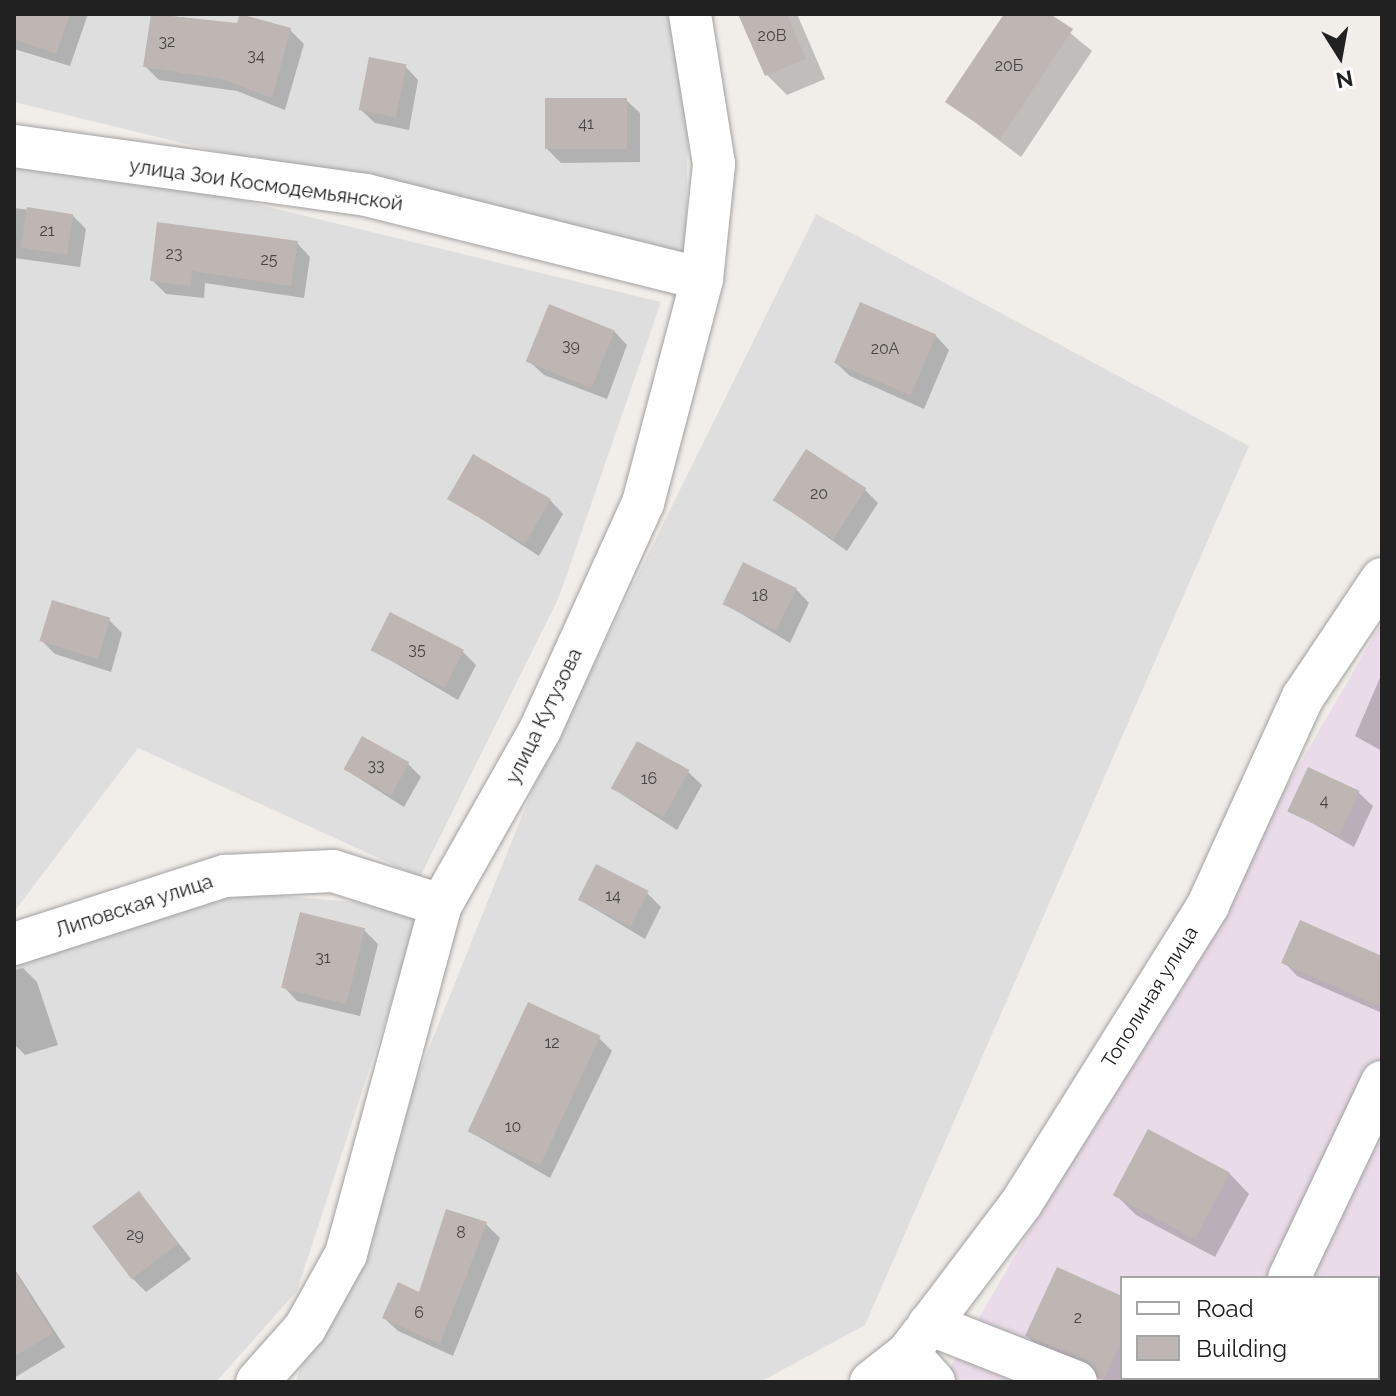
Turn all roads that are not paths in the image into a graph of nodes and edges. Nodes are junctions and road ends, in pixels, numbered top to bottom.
1 (690, 14) edge
2 (14, 146) edge
3 (702, 279) junction
4 (1382, 579) edge
5 (441, 905) junction
6 (14, 944) edge
7 (1382, 1082) edge
8 (1290, 1276) edge
9 (924, 1353) edge
10 (257, 1382) edge
11 (871, 1382) edge
12 (1076, 1382) edge

1 - 3 street, улица Кутузова
2 - 3 street, улица Зои Космодемьянской
3 - 5 street, улица Кутузова
4 - 9 street, Тополиная улица
5 - 6 street, Липовская улица
5 - 10 street, улица Кутузова
7 - 8 street
9 - 11 street, Тополиная улица
9 - 12 street

